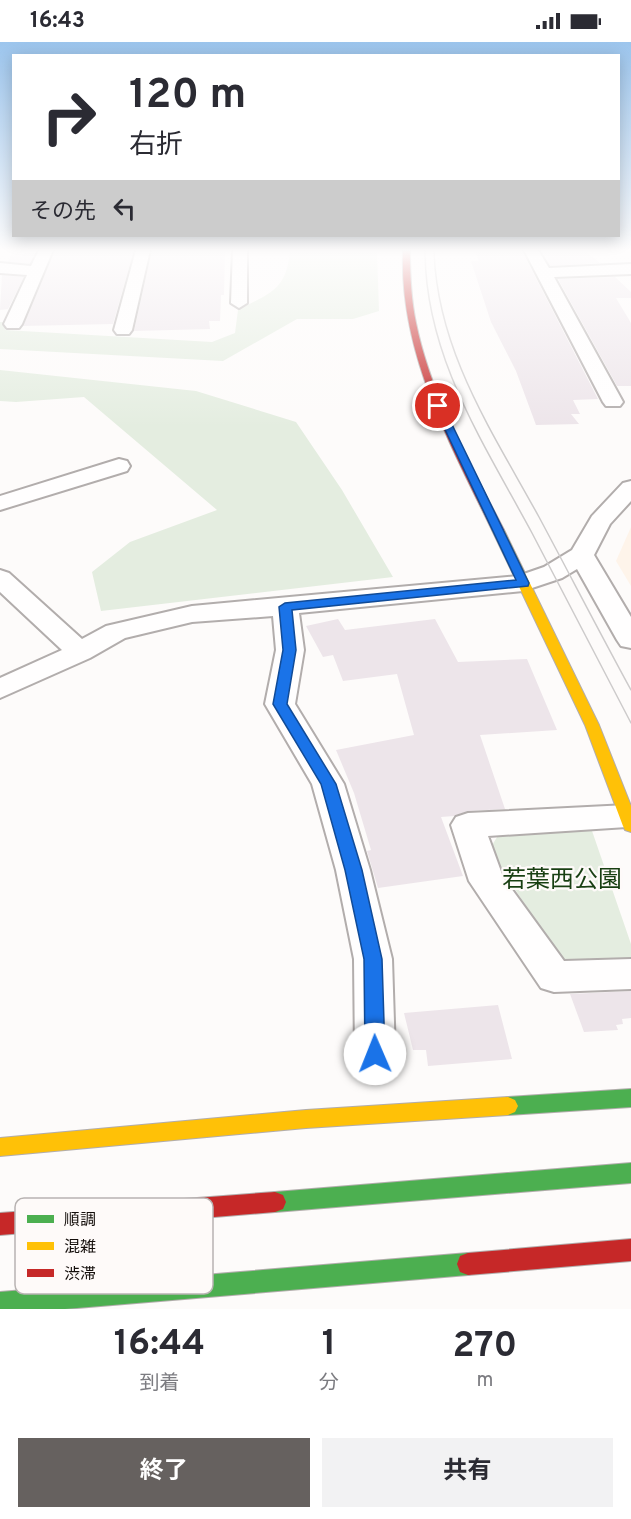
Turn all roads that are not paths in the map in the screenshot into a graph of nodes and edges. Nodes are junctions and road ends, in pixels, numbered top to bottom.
1 (20, 309) edge
2 (128, 309) edge
3 (410, 309) edge
4 (563, 309) edge
5 (13, 324) dead end
6 (123, 330) dead end
7 (613, 402) dead end
8 (119, 466) dead end
9 (631, 488) edge
10 (0, 503) edge
11 (582, 555) junction
12 (523, 583) junction
13 (3, 585) edge
14 (285, 607) junction
15 (631, 640) edge
16 (80, 652) junction
17 (0, 689) edge
18 (629, 821) edge
19 (631, 974) edge
20 (375, 1054) dead end
21 (631, 1098) edge
22 (0, 1147) edge
23 (631, 1173) edge
24 (213, 1206) edge
25 (15, 1223) edge
26 (0, 1224) edge
27 (631, 1250) edge
28 (213, 1285) edge
29 (107, 1294) edge
30 (0, 1303) edge

1 - 5 street
2 - 6 street
3 - 12 street
4 - 7 street
8 - 10 street
9 - 11 street
11 - 12 street
11 - 15 street
12 - 14 street
12 - 18 street
13 - 16 street
14 - 16 street
14 - 20 street
16 - 17 street
18 - 19 street
21 - 22 street
23 - 24 street
25 - 26 street
27 - 28 street
29 - 30 street

